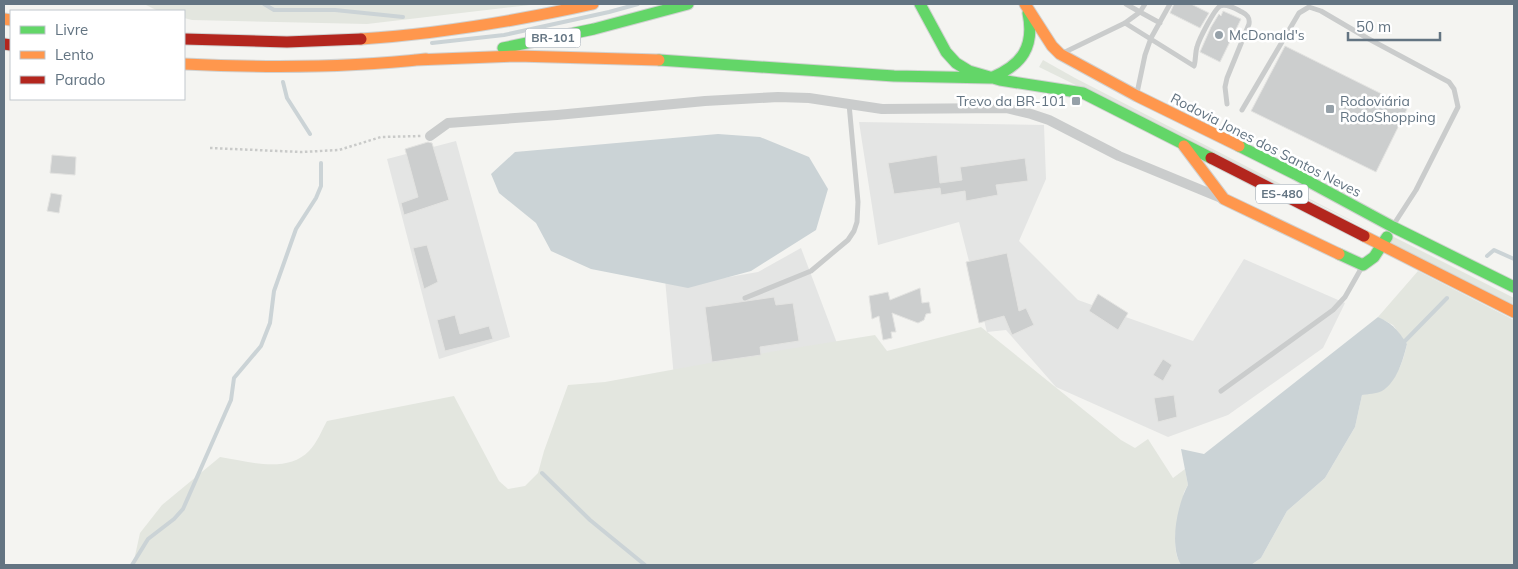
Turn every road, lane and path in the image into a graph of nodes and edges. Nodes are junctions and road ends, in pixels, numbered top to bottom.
1 (593, 4) edge
2 (688, 4) edge
3 (920, 4) edge
4 (1025, 4) edge
5 (1126, 4) edge
6 (1145, 4) edge
7 (1170, 4) edge
8 (1140, 12) junction
9 (1125, 23) junction
10 (1160, 23) junction
11 (1151, 38) junction
12 (185, 39) edge
13 (1060, 54) junction
14 (415, 60) junction
15 (185, 64) edge
16 (991, 78) junction
17 (1137, 96) junction
18 (849, 104) junction
19 (1227, 104) dead end
20 (1242, 110) dead end
21 (430, 136) joint
22 (1181, 142) junction
23 (210, 148) dead end
24 (1224, 199) junction
25 (1393, 227) junction
26 (1383, 246) junction
27 (1363, 265) junction
28 (1514, 288) edge
29 (745, 298) dead end
30 (1514, 312) edge
31 (1222, 391) dead end

1 - 12 main road, BR-101
2 - 14 main road, BR-101
3 - 16 main road, ES-480
4 - 13 main road, Rodovia Jones dos Santos Neves / ES-480
4 - 16 main road
5 - 8 lane
6 - 8 lane
7 - 10 lane
8 - 9 lane
8 - 10 lane
9 - 11 lane
9 - 13 lane
10 - 11 lane
11 - 17 lane
11 - 19 lane
13 - 17 main road, Rodovia Jones dos Santos Neves / ES-480
14 - 15 main road, BR-101
14 - 16 main road
16 - 22 main road, ES-480
17 - 25 main road, Rodovia Jones dos Santos Neves / ES-480
18 - 21 street
18 - 24 street
18 - 29 lane
20 - 25 lane
21 - 23 path
22 - 24 main road
22 - 26 main road, ES-480
24 - 27 main road
25 - 26 main road
25 - 28 main road, Rodovia Jones dos Santos Neves / ES-480
26 - 27 main road
26 - 30 main road, ES-480
27 - 31 lane

